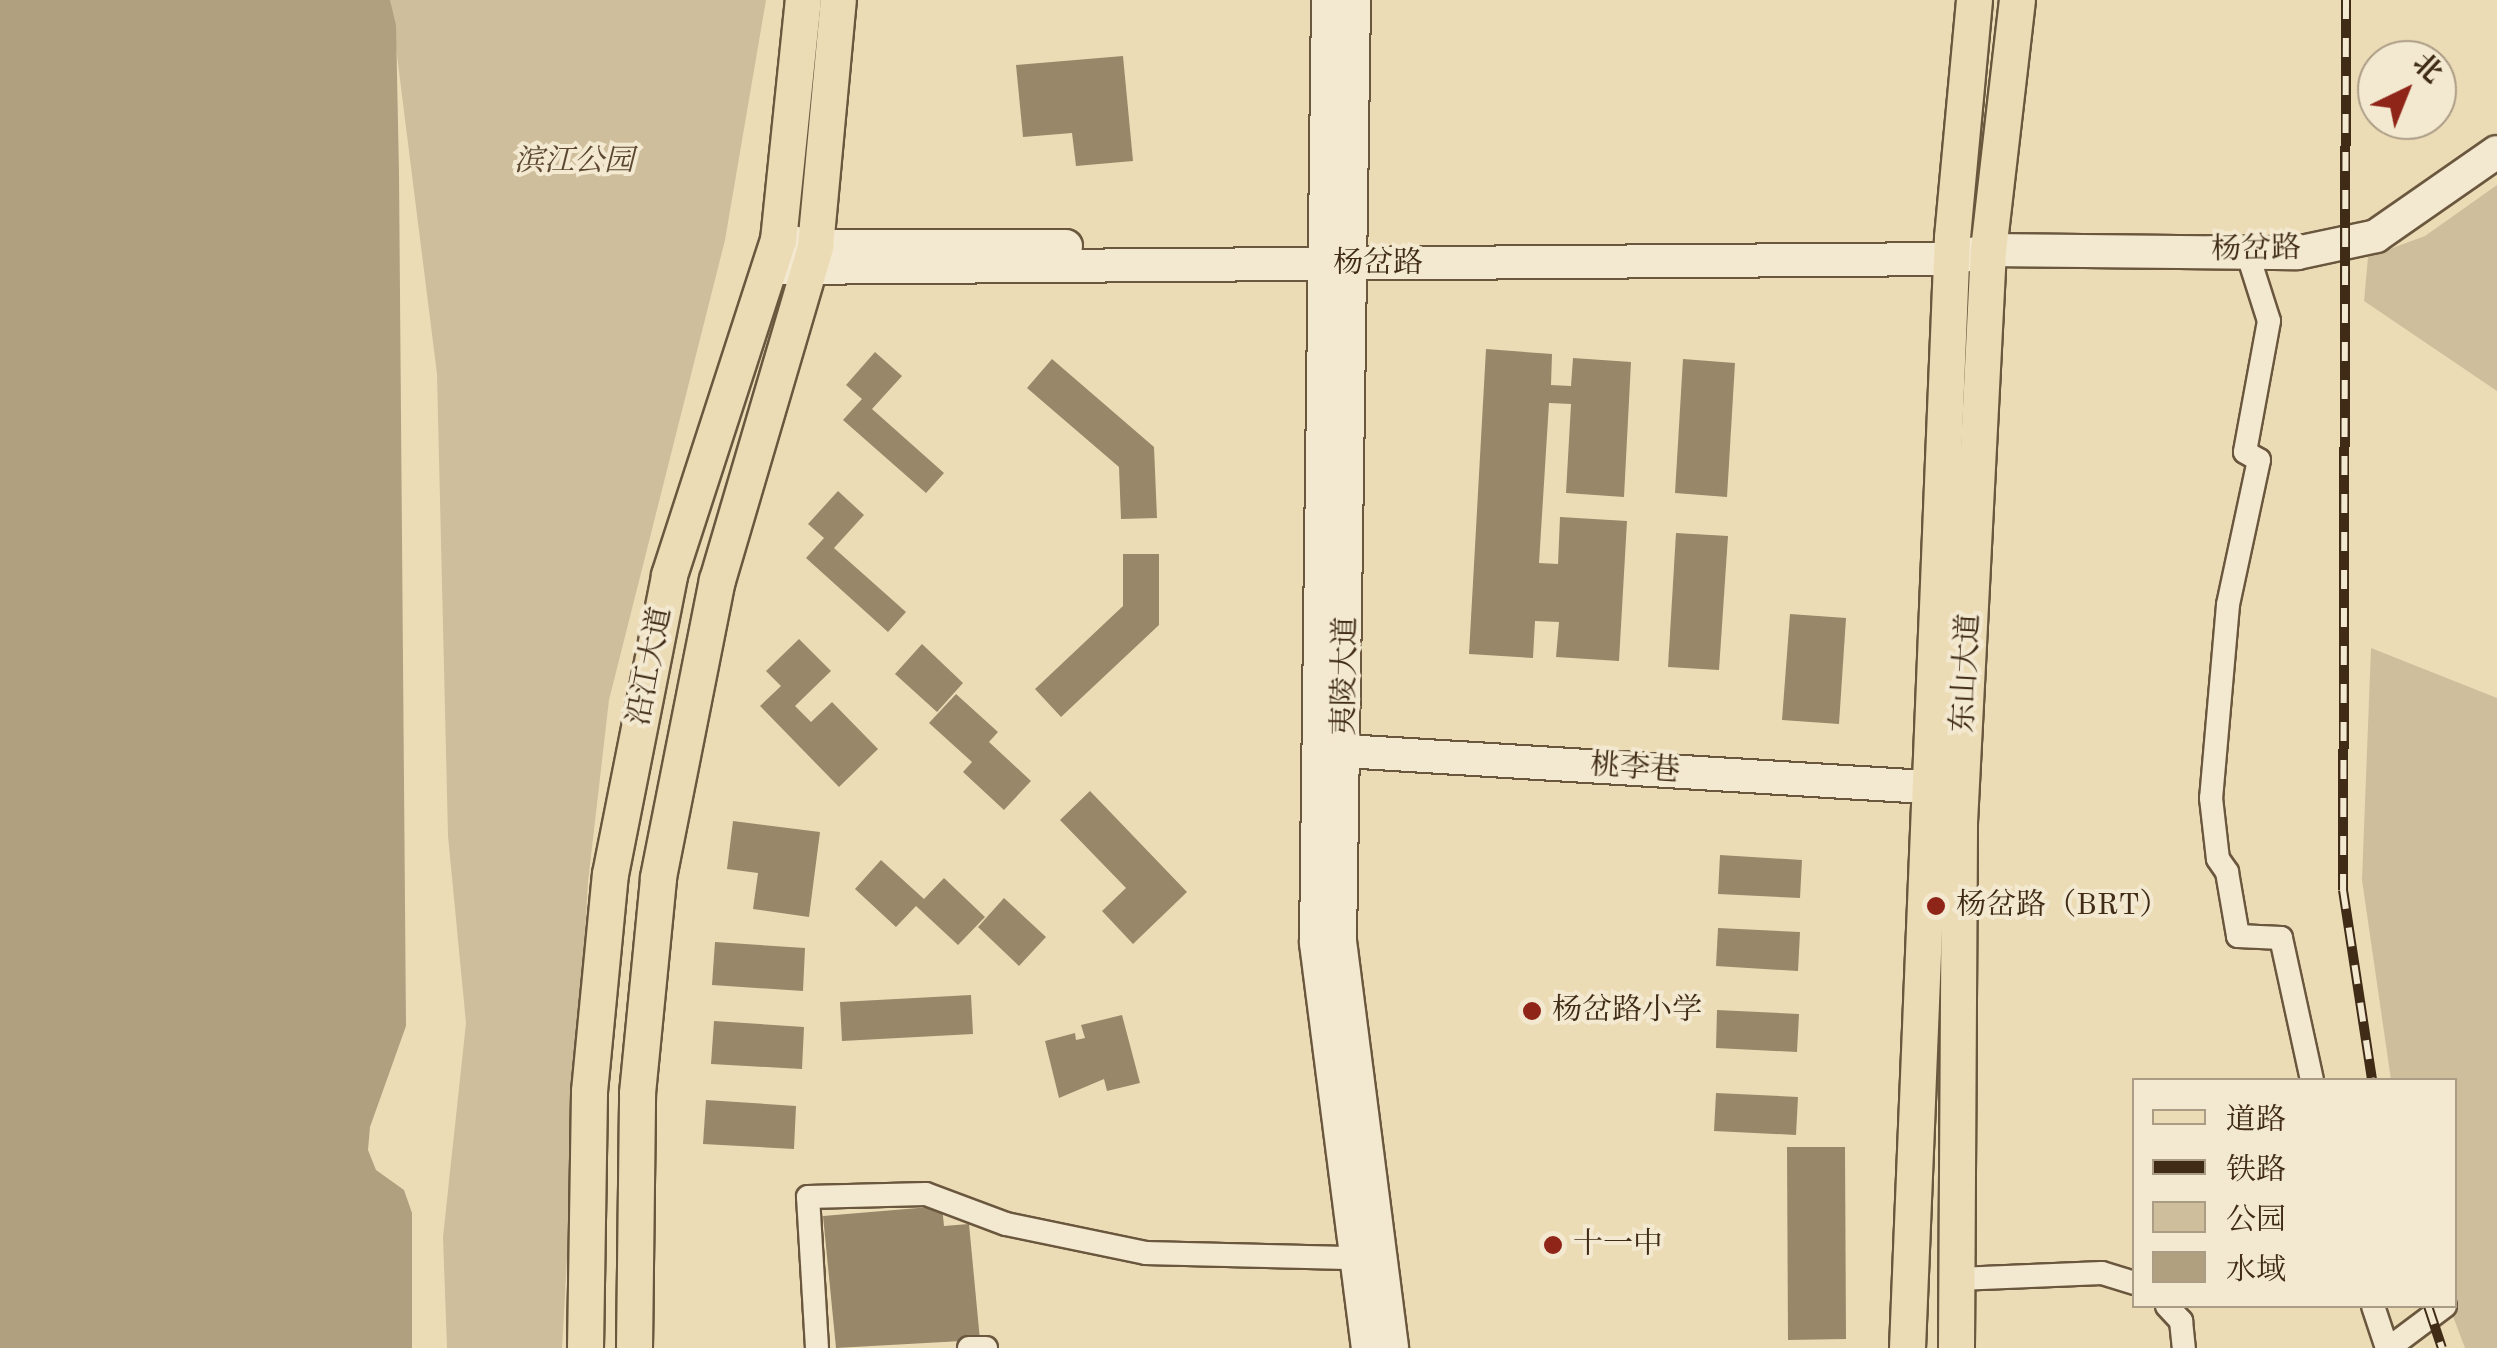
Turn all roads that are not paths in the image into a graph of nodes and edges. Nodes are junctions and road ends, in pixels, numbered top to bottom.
1 (803, 0) edge
2 (838, 0) edge
3 (1328, 0) edge
4 (1354, 0) edge
5 (1974, 0) edge
6 (2017, 0) edge
7 (2497, 152) edge
8 (1952, 248) junction
9 (1988, 250) junction
10 (2247, 252) junction
11 (773, 253) junction
12 (1340, 254) junction
13 (811, 259) junction
14 (1344, 752) junction
15 (1926, 787) junction
16 (2312, 1078) edge
17 (1356, 1258) junction
18 (1958, 1279) junction
19 (2132, 1282) edge
20 (2169, 1308) edge
21 (2374, 1308) edge
22 (2441, 1308) edge
23 (585, 1348) edge
24 (634, 1348) edge
25 (818, 1348) edge
26 (969, 1348) edge
27 (986, 1348) edge
28 (1368, 1348) edge
29 (1392, 1348) edge
30 (1907, 1348) edge
31 (1956, 1348) edge
32 (2184, 1348) edge
33 (2388, 1348) edge

1 - 11 main road, 沿江大道
2 - 13 main road, 沿江大道
3 - 12 main road, 夷陵大道
4 - 12 main road, 夷陵大道
5 - 8 main road, 东山大道
6 - 9 main road, 东山大道
7 - 10 main road, 杨岔路
8 - 9 main road, 杨岔路
8 - 12 main road, 杨岔路
8 - 15 main road, 东山大道
9 - 10 main road, 杨岔路
9 - 18 main road, 东山大道
10 - 16 street
11 - 13 main road, 杨岔路
11 - 23 main road, 沿江大道
12 - 13 main road, 杨岔路
12 - 14 main road, 夷陵大道
12 - 17 main road, 夷陵大道
13 - 24 main road, 沿江大道
14 - 15 main road, 桃李巷
14 - 29 main road, 夷陵大道
15 - 30 main road, 东山大道
17 - 25 street
17 - 28 main road, 夷陵大道
18 - 19 street
18 - 31 main road, 东山大道
20 - 32 street
21 - 33 street
22 - 33 street
26 - 27 street

